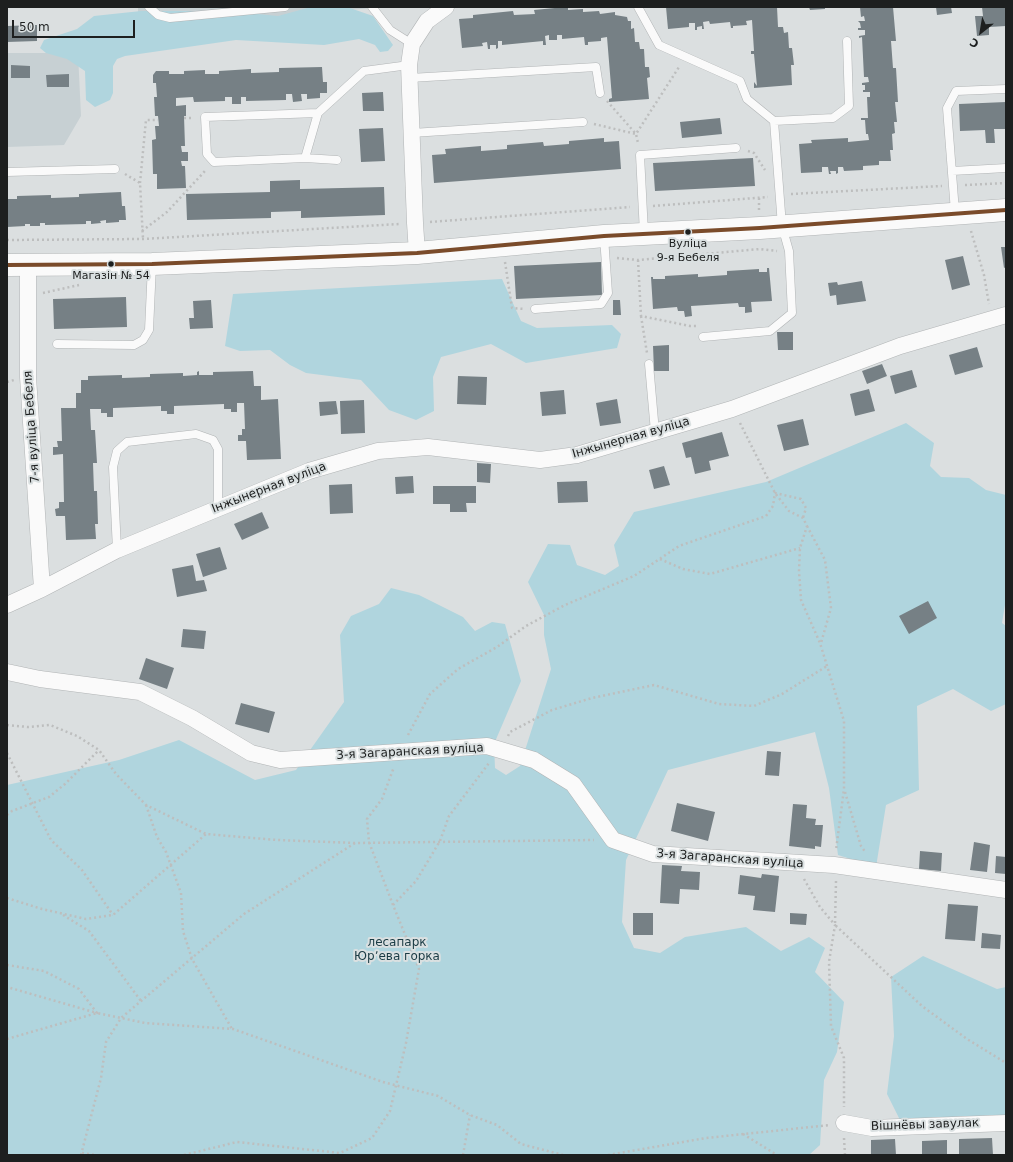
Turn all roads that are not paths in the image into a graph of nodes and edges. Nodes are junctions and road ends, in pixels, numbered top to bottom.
1 (150, 7) edge
2 (285, 7) edge
3 (372, 7) edge
4 (446, 7) edge
5 (638, 7) edge
6 (847, 41) dead end
7 (412, 44) junction
8 (409, 71) junction
9 (1006, 89) edge
10 (600, 93) road end
11 (318, 113) junction
12 (774, 121) junction
13 (583, 122) road end
14 (412, 133) junction
15 (736, 148) road end
16 (305, 158) junction
17 (337, 160) dead end
18 (1006, 168) edge
19 (115, 169) road end
20 (952, 171) junction
21 (7, 172) edge
22 (1006, 210) edge
23 (962, 219) junction
24 (782, 226) junction
25 (644, 234) junction
26 (604, 236) junction
27 (417, 253) junction
28 (152, 264) junction
29 (17, 265) edge
30 (535, 309) road end
31 (998, 317) edge
32 (703, 337) dead end
33 (57, 344) dead end
34 (649, 364) road end
35 (655, 432) junction
36 (218, 508) junction
37 (117, 550) junction
38 (42, 589) junction
39 (7, 605) edge
40 (7, 672) edge
41 (1006, 890) edge
42 (844, 1123) road end
43 (1006, 1123) edge

1 - 2 lane
3 - 7 lane
4 - 7 street
5 - 12 lane
6 - 12 lane
7 - 8 street
8 - 10 lane
8 - 11 lane
8 - 14 street
9 - 20 lane
11 - 16 lane
11 - 16 lane
12 - 24 lane
13 - 14 lane
14 - 27 street
15 - 25 lane
16 - 17 lane
18 - 20 lane
19 - 21 lane
20 - 23 lane
22 - 23 main road
23 - 24 main road
24 - 25 main road
24 - 32 lane
25 - 26 main road
26 - 27 main road
26 - 30 lane
27 - 28 main road
28 - 29 main road
28 - 33 lane
29 - 38 street, 7-я вуліца Бебеля
31 - 35 street, Інжынерная вуліца
34 - 35 lane
35 - 36 street, Інжынерная вуліца
36 - 37 street, Інжынерная вуліца
36 - 37 lane
37 - 38 street, Інжынерная вуліца
38 - 39 street, Інжынерная вуліца
40 - 41 street, 3-я Загаранская вуліца
42 - 43 street, Вішнёвы завулак

